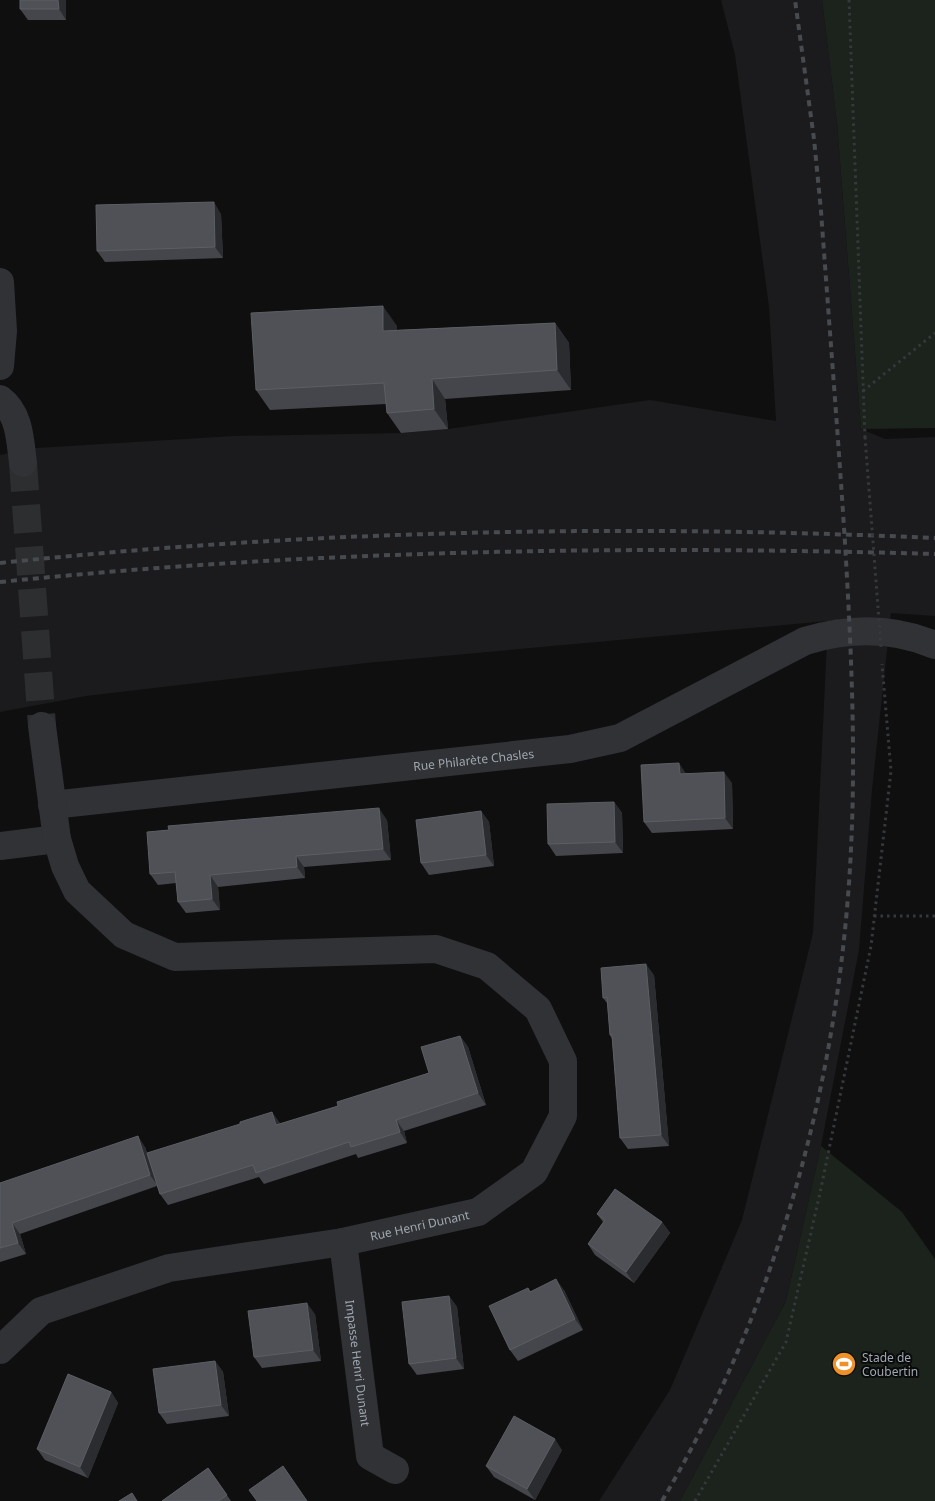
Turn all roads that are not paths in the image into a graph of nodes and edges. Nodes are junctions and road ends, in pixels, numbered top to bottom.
1 (0, 282) edge
2 (0, 366) edge
3 (0, 399) edge
4 (22, 463) tunnel mouth
5 (935, 645) edge
6 (42, 726) tunnel mouth
7 (52, 805) junction
8 (57, 839) junction
9 (0, 846) edge
10 (343, 1242) junction
11 (0, 1350) edge
12 (395, 1470) dead end

1 - 2 street
3 - 4 street
5 - 7 street, Rue Philarète Chasles
6 - 7 street, Rue Henri Dunant
7 - 8 street, Rue Henri Dunant
8 - 9 street
8 - 10 street, Rue Henri Dunant
10 - 11 street, Rue Henri Dunant
10 - 12 street, Impasse Henri Dunant

